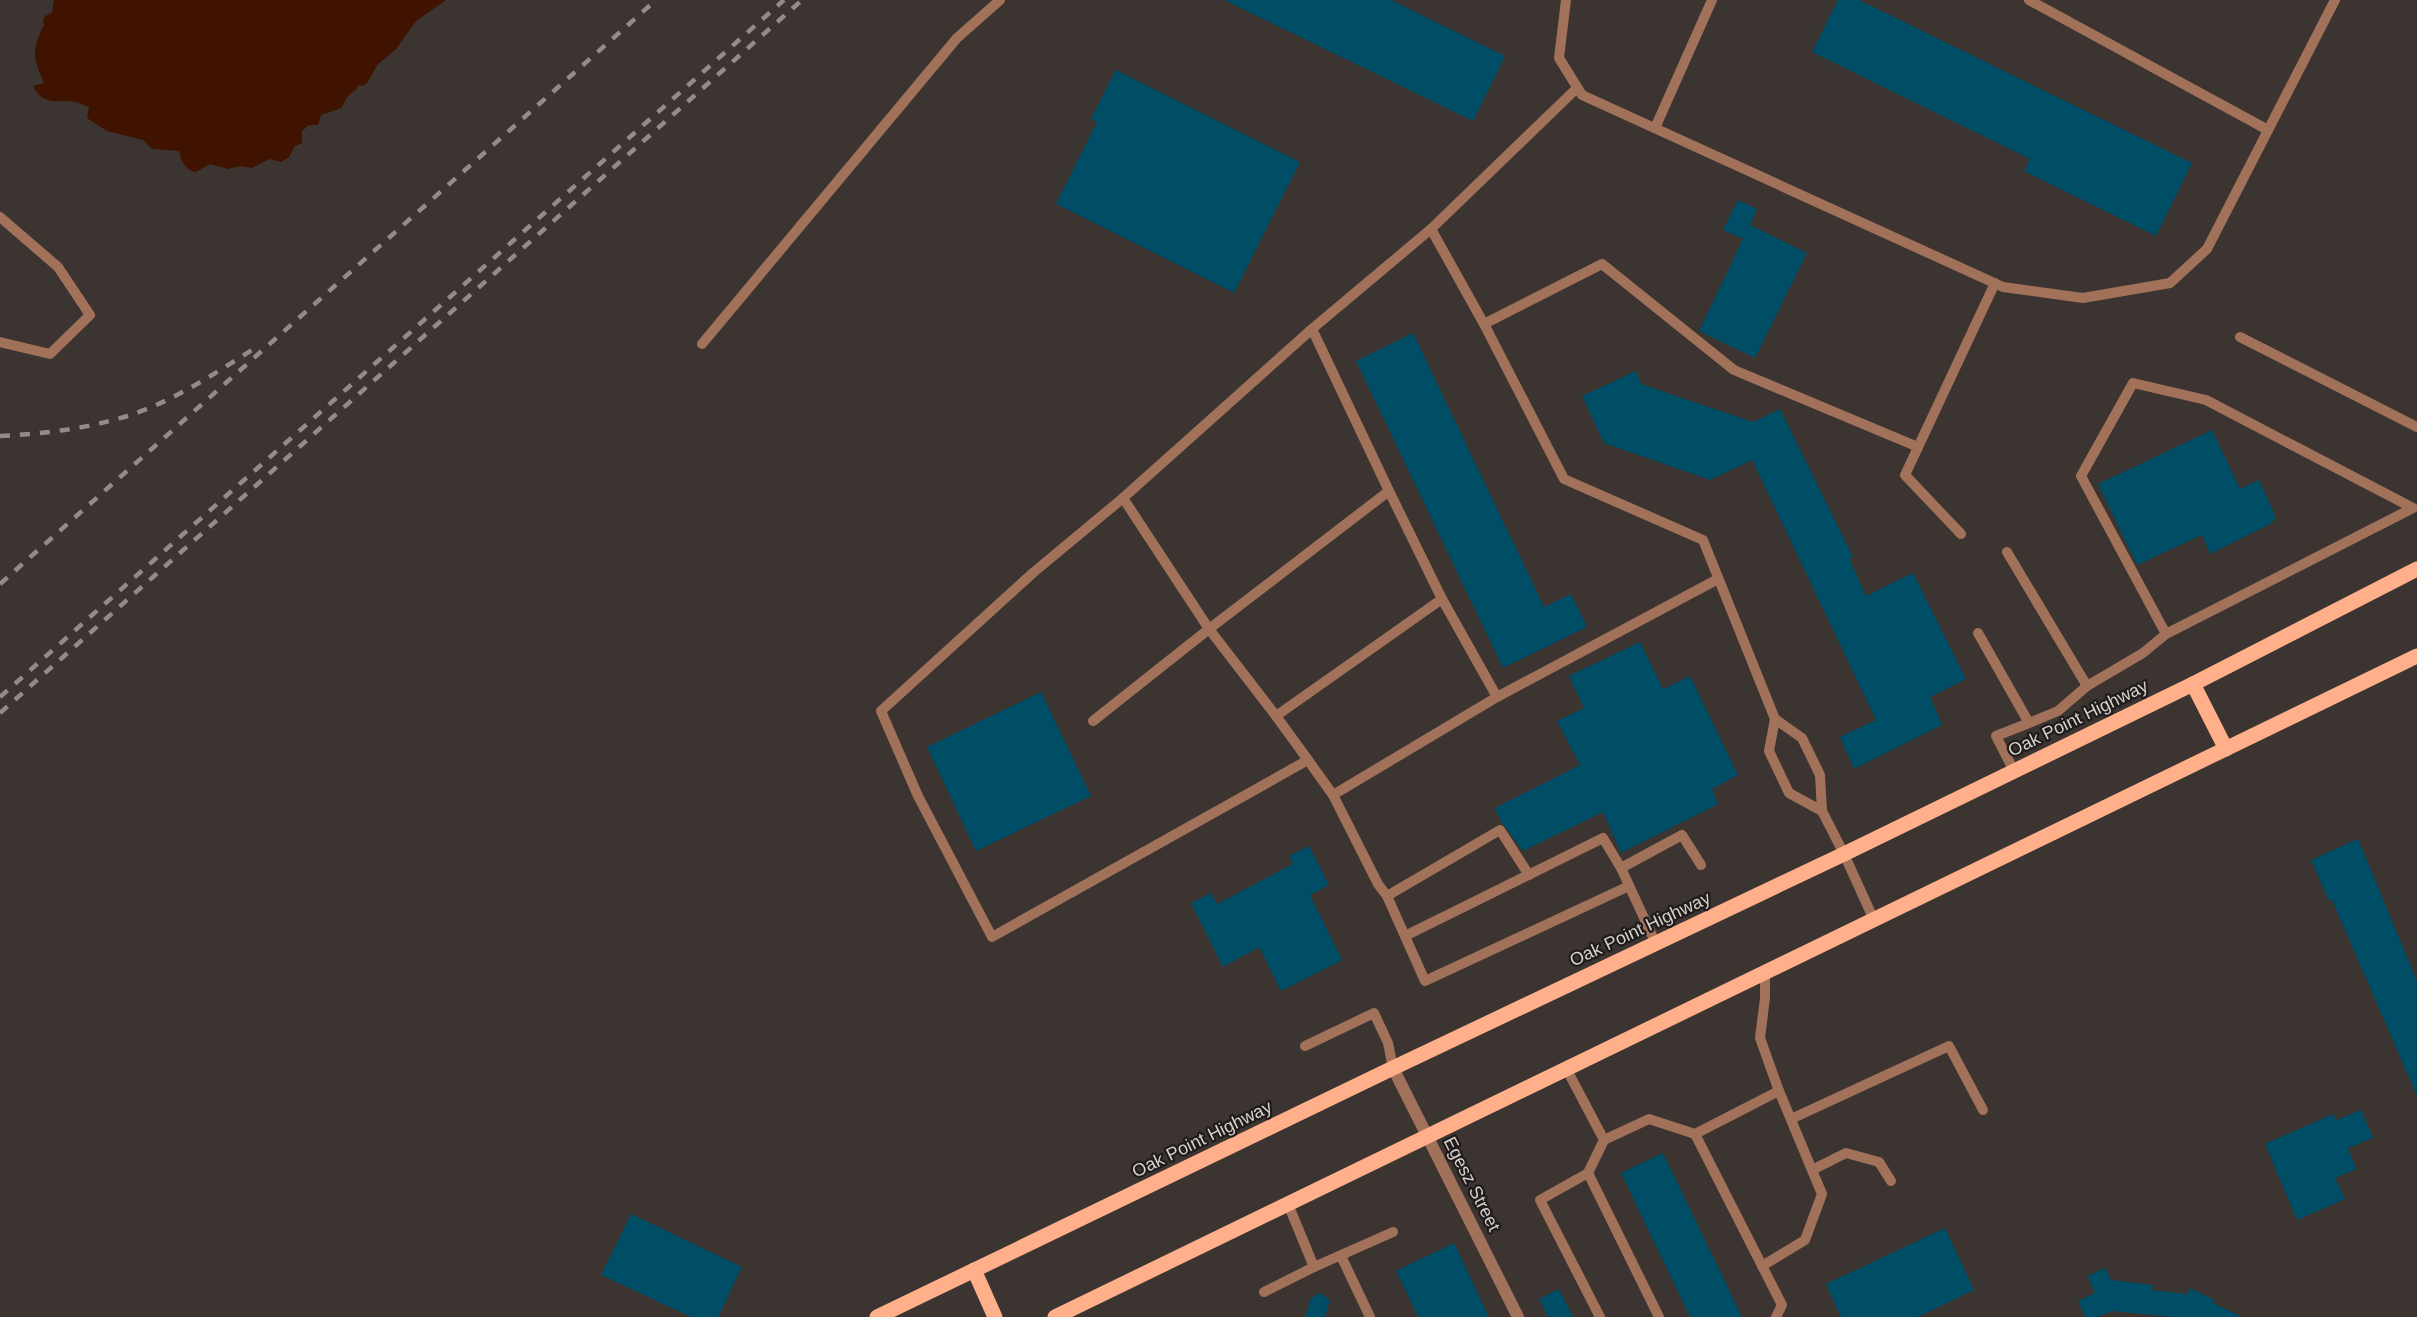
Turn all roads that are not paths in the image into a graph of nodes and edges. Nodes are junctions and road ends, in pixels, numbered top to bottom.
1 (1000, 0) edge
2 (1567, 0) edge
3 (1712, 0) edge
4 (2029, 0) edge
5 (2335, 0) edge
6 (1577, 88) junction
7 (1655, 128) junction
8 (2268, 130) junction
9 (0, 217) edge
10 (1431, 229) junction
11 (1995, 283) junction
12 (1484, 324) junction
13 (1312, 330) junction
14 (2240, 337) dead end
15 (0, 342) edge
16 (702, 344) dead end
17 (2417, 428) edge
18 (1918, 447) junction
19 (1389, 491) junction
20 (1123, 498) junction
21 (2416, 508) edge
22 (1961, 534) dead end
23 (2007, 552) dead end
24 (2417, 569) edge
25 (1718, 579) junction
26 (1442, 599) junction
27 (1209, 629) junction
28 (1978, 633) dead end
29 (2166, 634) junction
30 (2417, 656) edge
31 (2193, 684) junction
32 (2087, 686) junction
33 (1497, 697) junction
34 (1276, 716) junction
35 (1775, 719) junction
36 (1094, 721) dead end
37 (2029, 723) junction
38 (2226, 749) junction
39 (1308, 760) junction
40 (2014, 771) junction
41 (1333, 795) junction
42 (1821, 811) junction
43 (1844, 854) junction
44 (1701, 865) dead end
45 (1621, 868) junction
46 (1529, 875) junction
47 (1629, 886) junction
48 (1387, 896) junction
49 (1874, 920) junction
50 (1405, 936) junction
51 (1656, 944) junction
52 (1765, 973) junction
53 (1305, 1046) dead end
54 (1393, 1068) junction
55 (1566, 1068) junction
56 (1779, 1091) junction
57 (1983, 1110) dead end
58 (1791, 1119) junction
59 (1695, 1134) junction
60 (1428, 1137) junction
61 (1604, 1140) junction
62 (1812, 1170) junction
63 (1588, 1173) junction
64 (1891, 1181) dead end
65 (1288, 1204) junction
66 (1393, 1232) dead end
67 (1341, 1256) junction
68 (1762, 1266) junction
69 (1314, 1267) junction
70 (974, 1270) junction
71 (1264, 1292) dead end
72 (877, 1317) edge
73 (995, 1317) edge
74 (1055, 1317) edge
75 (1370, 1317) edge
76 (1518, 1317) edge
77 (1600, 1317) edge
78 (1659, 1317) edge
79 (1776, 1317) edge

1 - 16 lane
2 - 6 lane
3 - 7 lane
4 - 8 lane
5 - 8 lane
6 - 7 lane
6 - 10 lane
7 - 11 lane
8 - 11 lane
9 - 15 lane
10 - 12 lane
10 - 13 lane
11 - 18 lane
12 - 18 lane
12 - 25 lane
13 - 19 lane
13 - 20 lane
14 - 17 lane
18 - 22 lane
19 - 26 lane
19 - 27 lane
20 - 27 lane
20 - 39 lane
21 - 29 lane
21 - 29 lane
23 - 32 lane
24 - 31 main road, Oak Point Highway
25 - 33 lane
25 - 35 lane
26 - 33 lane
26 - 34 lane
27 - 34 lane
27 - 36 lane
28 - 37 lane
29 - 32 lane
30 - 38 main road
31 - 38 main road
31 - 40 main road, Oak Point Highway
32 - 37 lane
33 - 41 lane
34 - 39 lane
35 - 42 lane
35 - 42 lane
37 - 40 lane
38 - 49 main road
39 - 41 lane
40 - 43 main road, Oak Point Highway
41 - 48 lane
42 - 43 lane
43 - 49 lane
43 - 51 main road, Oak Point Highway
44 - 45 lane
45 - 46 lane
45 - 47 lane
46 - 48 lane
46 - 50 lane
47 - 50 lane
47 - 51 lane
48 - 50 lane
49 - 52 main road
51 - 54 main road, Oak Point Highway
52 - 55 main road
52 - 56 lane
53 - 54 lane
54 - 60 street, Egesz Street
54 - 70 main road, Oak Point Highway
55 - 60 main road
55 - 61 lane
56 - 58 lane
56 - 59 lane
57 - 58 lane
58 - 62 lane
59 - 61 lane
59 - 68 lane
60 - 65 main road
60 - 76 street, Egesz Street
61 - 63 lane
62 - 64 lane
62 - 68 lane
63 - 77 lane
63 - 78 lane
65 - 69 lane
65 - 74 main road
66 - 67 lane
67 - 69 lane
67 - 75 lane
68 - 79 lane
69 - 71 lane
70 - 72 main road, Oak Point Highway
70 - 73 main road

